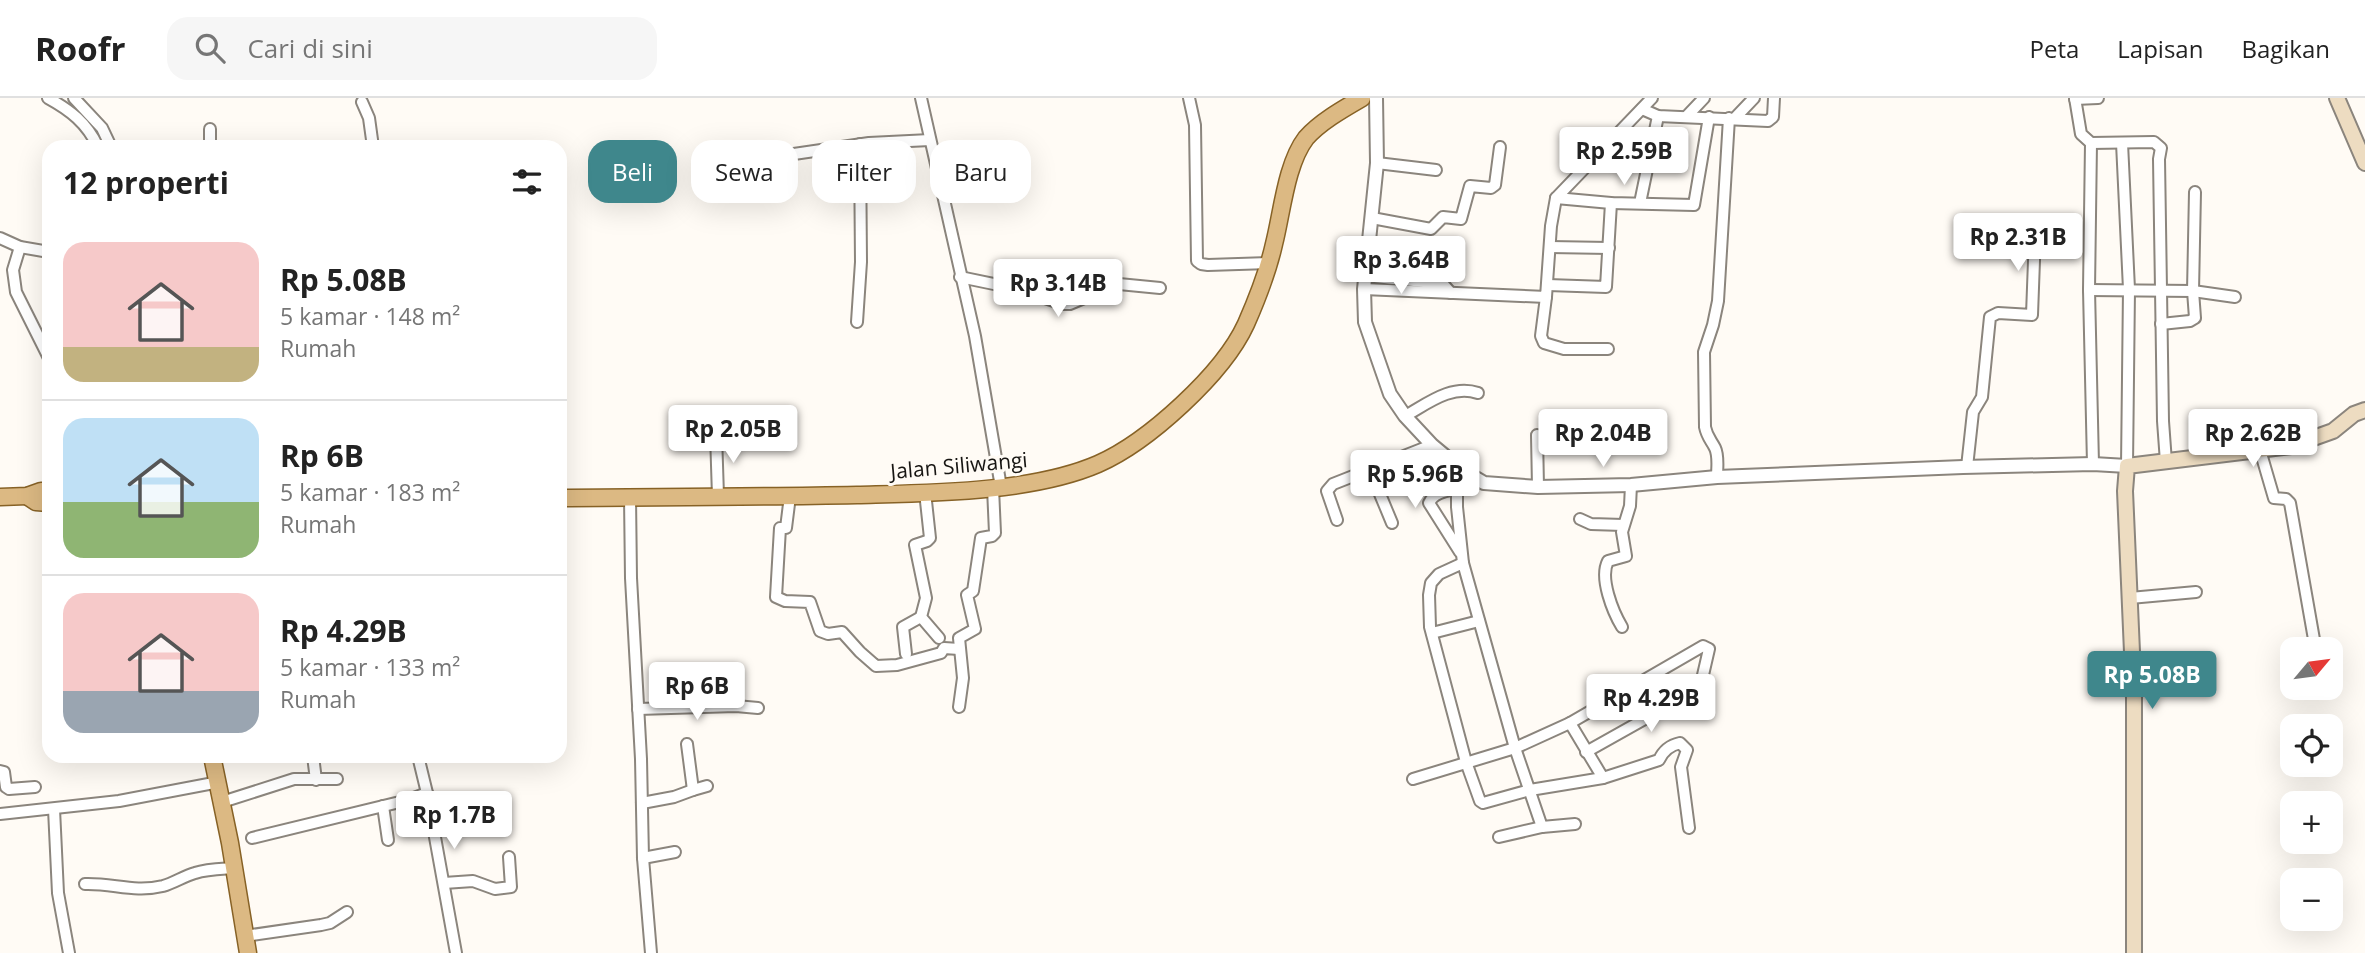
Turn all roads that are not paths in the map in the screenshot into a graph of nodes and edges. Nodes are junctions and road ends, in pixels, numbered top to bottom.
1 (48, 98) edge
2 (74, 98) edge
3 (921, 98) edge
4 (1189, 98) edge
5 (1362, 98) edge
6 (1376, 98) edge
7 (1652, 98) edge
8 (1704, 98) edge
9 (1754, 98) edge
10 (1774, 98) edge
11 (2098, 98) edge
12 (2337, 98) edge
13 (2075, 99) edge
14 (362, 102) dead end
15 (1642, 109) junction
16 (1658, 116) junction
17 (1686, 117) junction
18 (1709, 117) junction
19 (1732, 119) junction
20 (211, 129) dead end
21 (2360, 139) edge
22 (94, 140) edge
23 (108, 140) edge
24 (210, 140) edge
25 (372, 140) edge
26 (930, 140) joint
27 (916, 141) edge
28 (2091, 143) junction
29 (2122, 143) junction
30 (1500, 146) dead end
31 (1377, 163) junction
32 (2365, 163) edge
33 (1436, 170) dead end
34 (2196, 192) dead end
35 (1556, 198) junction
36 (860, 203) edge
37 (944, 203) edge
38 (1611, 203) junction
39 (1640, 203) junction
40 (1372, 218) junction
41 (2035, 233) dead end
42 (0, 238) edge
43 (20, 247) junction
44 (1550, 247) junction
45 (1609, 248) junction
46 (42, 251) edge
47 (1269, 263) junction
48 (960, 277) junction
49 (1365, 282) junction
50 (1548, 285) junction
51 (1160, 288) dead end
52 (2129, 289) junction
53 (2089, 290) junction
54 (2160, 291) junction
55 (2193, 291) junction
56 (1546, 297) junction
57 (2235, 298) dead end
58 (857, 322) dead end
59 (2161, 324) junction
60 (42, 344) edge
61 (1608, 349) dead end
62 (1478, 393) dead end
63 (2365, 410) edge
64 (1405, 416) junction
65 (716, 434) dead end
66 (1537, 435) dead end
67 (1432, 445) junction
68 (2260, 450) junction
69 (2166, 462) junction
70 (2093, 464) junction
71 (2127, 466) junction
72 (1459, 467) junction
73 (1967, 467) junction
74 (1370, 470) junction
75 (1717, 477) junction
76 (1632, 485) junction
77 (1538, 487) junction
78 (997, 488) junction
79 (1457, 489) junction
80 (42, 491) edge
81 (1444, 491) junction
82 (925, 492) junction
83 (27, 496) junction
84 (718, 496) junction
85 (790, 496) junction
86 (0, 497) edge
87 (567, 498) edge
88 (630, 498) junction
89 (42, 502) edge
90 (1580, 519) dead end
91 (1337, 520) dead end
92 (1392, 523) dead end
93 (1623, 526) junction
94 (1462, 559) junction
95 (2196, 592) dead end
96 (2130, 598) junction
97 (921, 617) junction
98 (1479, 621) junction
99 (1622, 627) dead end
100 (1432, 633) junction
101 (2314, 637) edge
102 (939, 638) dead end
103 (959, 649) junction
104 (906, 654) dead end
105 (959, 707) dead end
106 (758, 708) dead end
107 (638, 709) junction
108 (1570, 723) junction
109 (687, 744) dead end
110 (1515, 748) junction
111 (1586, 752) junction
112 (1659, 760) junction
113 (1466, 762) junction
114 (214, 763) edge
115 (314, 763) edge
116 (420, 763) edge
117 (1682, 763) junction
118 (0, 771) edge
119 (1603, 778) junction
120 (337, 779) dead end
121 (1413, 779) dead end
122 (316, 780) junction
123 (219, 782) junction
124 (707, 786) dead end
125 (35, 787) dead end
126 (693, 790) junction
127 (1530, 790) junction
128 (427, 793) junction
129 (222, 802) junction
130 (642, 803) junction
131 (383, 806) junction
132 (54, 809) junction
133 (0, 814) edge
134 (1575, 824) dead end
135 (1542, 827) junction
136 (1689, 828) dead end
137 (1499, 837) dead end
138 (252, 838) dead end
139 (388, 840) dead end
140 (675, 852) dead end
141 (509, 857) dead end
142 (643, 858) junction
143 (234, 868) junction
144 (444, 883) junction
145 (85, 884) dead end
146 (347, 912) dead end
147 (245, 936) junction
148 (69, 953) edge
149 (248, 953) edge
150 (456, 953) edge
151 (651, 953) edge
152 (2134, 953) edge

1 - 22 street
2 - 23 street
3 - 26 street
4 - 47 street
5 - 47 main road, Jalan Siliwangi
6 - 31 street
7 - 15 street
8 - 17 street
9 - 19 street
10 - 19 street
11 - 13 street
12 - 21 main road
13 - 28 street
14 - 25 street
15 - 16 street
15 - 35 street
16 - 17 street
16 - 39 street
17 - 18 street
18 - 19 street
18 - 39 street
19 - 75 street
20 - 24 street
21 - 32 main road
26 - 27 street
28 - 29 street
28 - 53 street
29 - 52 street
29 - 54 street
30 - 40 street
31 - 33 street
31 - 40 street
34 - 55 street
35 - 38 street
35 - 44 street
36 - 58 street
37 - 48 street
38 - 39 street
38 - 45 street
40 - 49 street
41 - 73 street
42 - 43 street
43 - 46 street
43 - 60 street
44 - 45 street
44 - 50 street
45 - 50 street
47 - 78 main road, Jalan Siliwangi
48 - 51 street
48 - 78 street
49 - 56 street
49 - 64 street
50 - 56 street
52 - 53 street
52 - 54 street
52 - 71 street
53 - 70 street
54 - 55 street
54 - 59 street
55 - 57 street
55 - 59 street
56 - 61 street
59 - 69 street
62 - 64 street
63 - 68 main road
64 - 67 street
65 - 84 street
66 - 77 street
67 - 72 street
67 - 74 street
68 - 69 main road
68 - 101 street
69 - 71 main road
70 - 71 street
70 - 73 street
71 - 96 main road
72 - 77 street
72 - 79 street
72 - 81 street
73 - 75 street
74 - 91 street
74 - 92 street
75 - 76 street
76 - 77 street
76 - 93 street
78 - 82 main road, Jalan Siliwangi
78 - 103 street
79 - 81 street
79 - 94 street
80 - 83 main road
81 - 94 street
82 - 85 main road, Jalan Siliwangi
82 - 97 street
83 - 86 main road
83 - 89 main road
84 - 85 main road, Jalan Siliwangi
84 - 88 main road, Jalan Siliwangi
85 - 103 street
87 - 88 main road, Jalan Siliwangi
88 - 107 street
90 - 93 street
93 - 99 street
94 - 98 street
94 - 100 street
95 - 96 street
96 - 152 main road
97 - 102 street
97 - 104 street
98 - 100 street
98 - 110 street
100 - 113 street
103 - 105 street
106 - 107 street
107 - 130 street
108 - 110 street
108 - 111 street
108 - 111 street
109 - 126 street
110 - 113 street
110 - 127 street
111 - 119 street
112 - 117 street
112 - 117 street
112 - 119 street
113 - 121 street
113 - 127 street
114 - 123 main road
115 - 122 street
116 - 128 street
117 - 136 street
118 - 125 street
119 - 127 street
120 - 122 street
122 - 129 street
123 - 129 main road
123 - 132 street
124 - 126 street
126 - 130 street
127 - 135 street
128 - 131 street
128 - 144 street
129 - 143 main road
130 - 142 street
131 - 138 street
131 - 139 street
132 - 133 street
132 - 148 street
134 - 135 street
135 - 137 street
140 - 142 street
141 - 144 street
142 - 151 street
143 - 145 street
143 - 147 main road
144 - 150 street
146 - 147 street
147 - 149 main road

